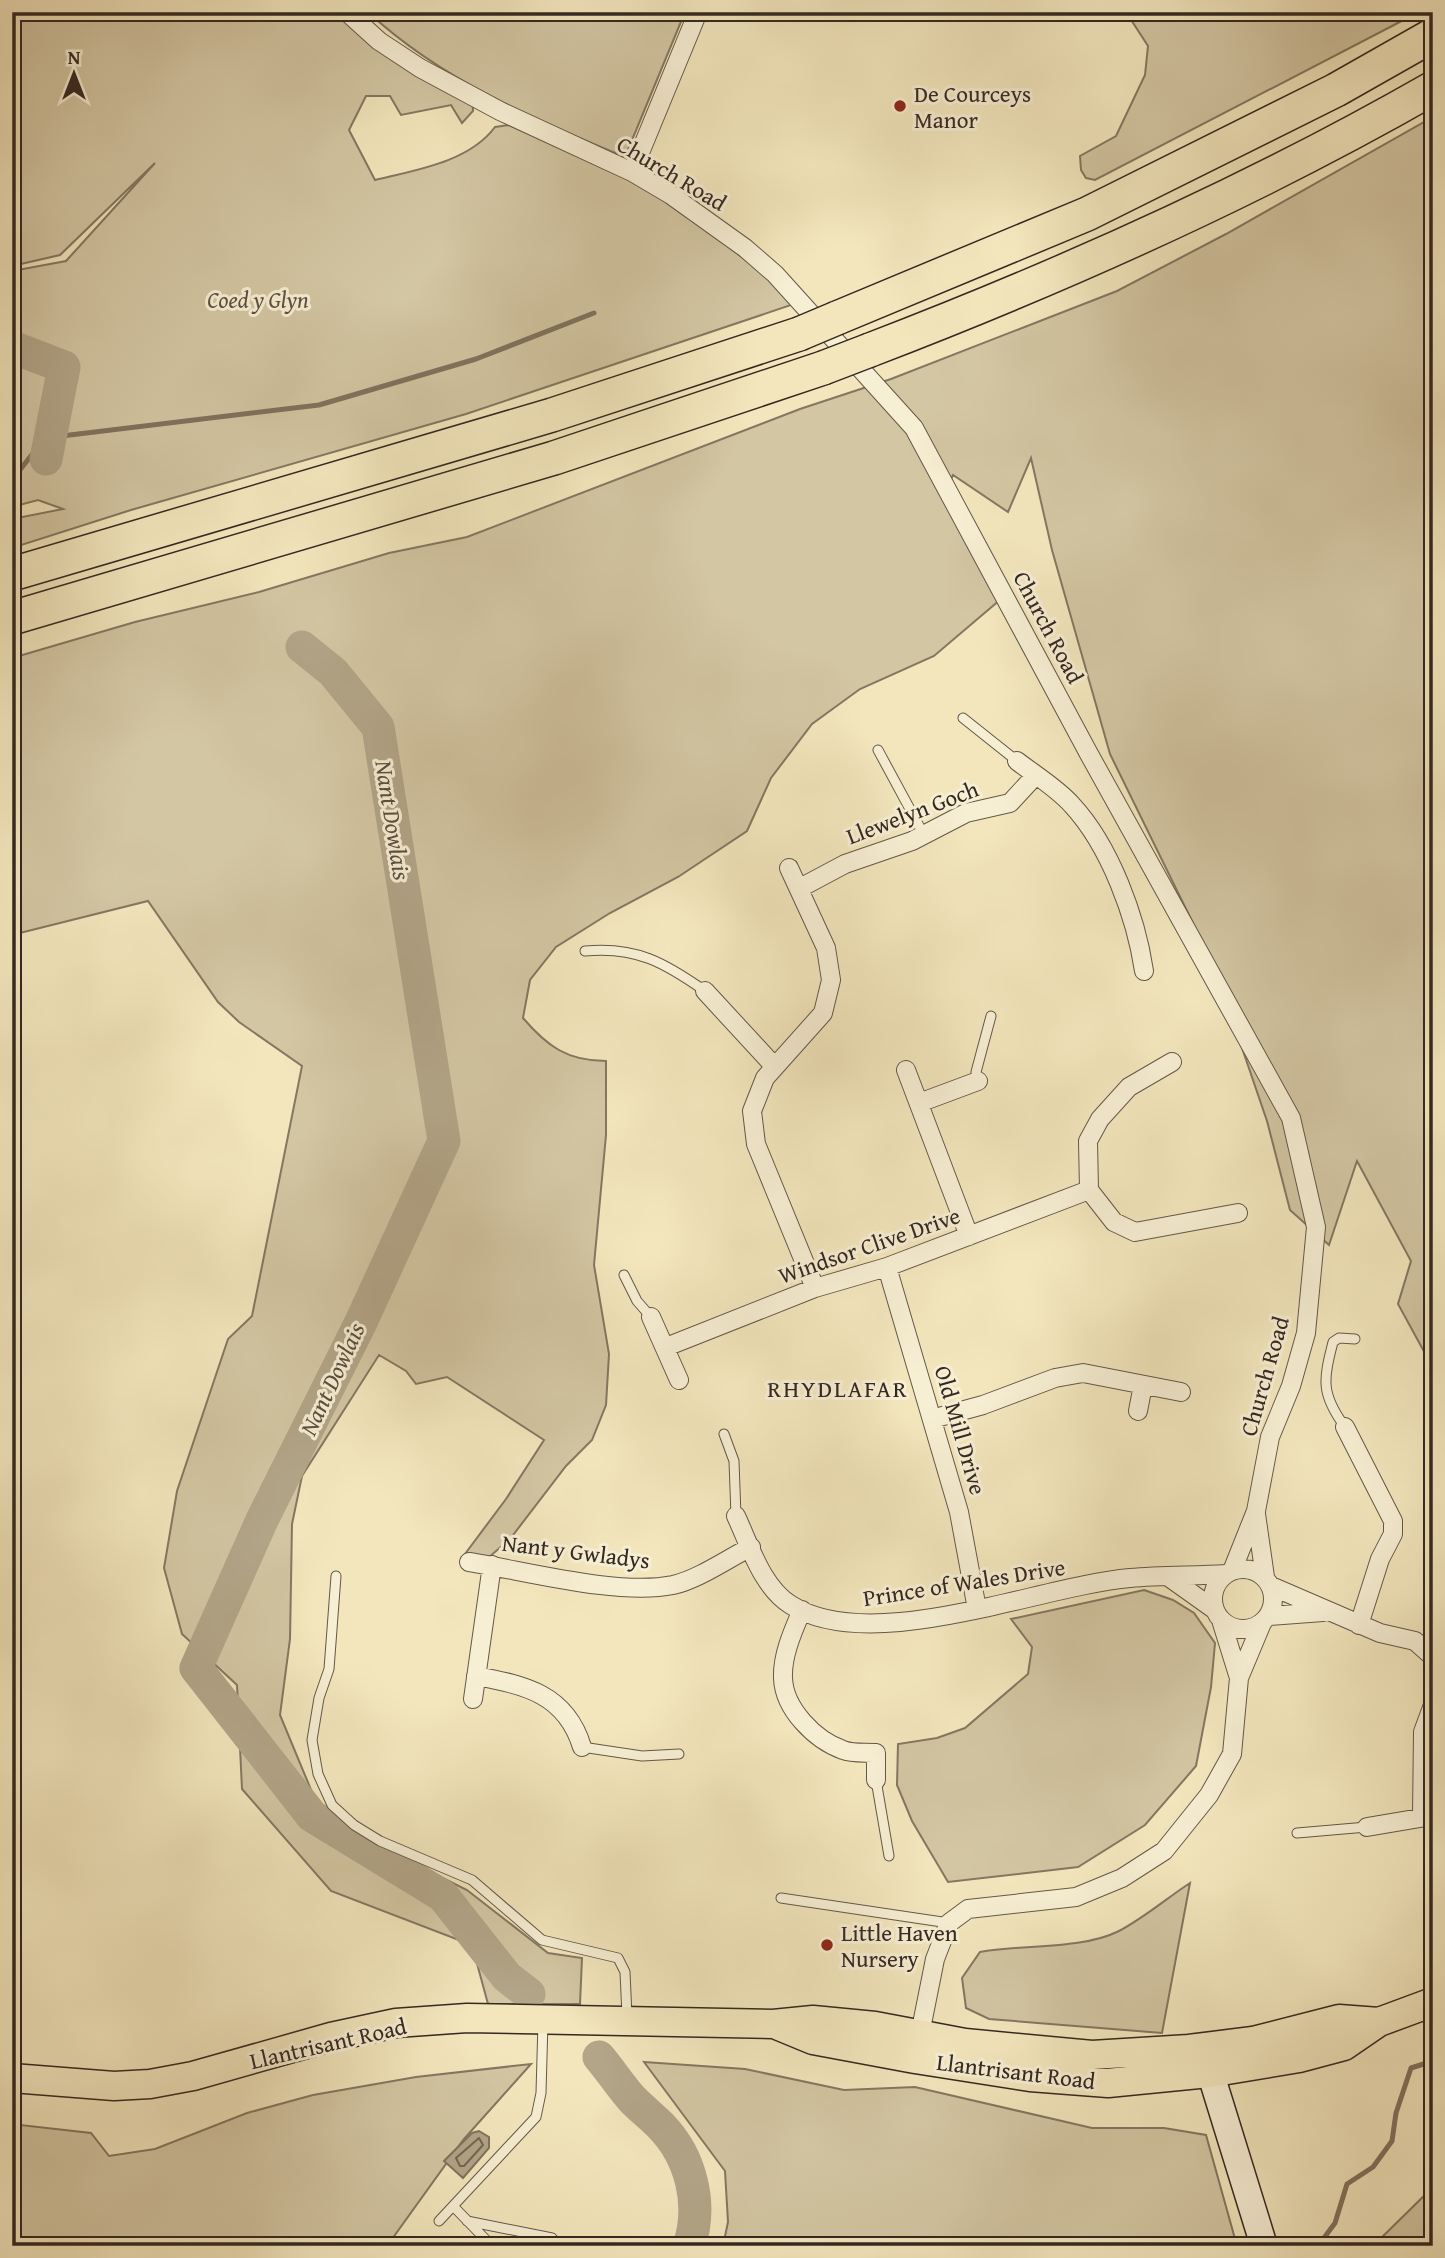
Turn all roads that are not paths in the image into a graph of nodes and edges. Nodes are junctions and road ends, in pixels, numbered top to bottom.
1 (347, 12) edge
2 (698, 12) edge
3 (1433, 35) edge
4 (1433, 88) edge
5 (632, 172) junction
6 (12, 574) edge
7 (12, 618) edge
8 (962, 718) dead end
9 (878, 750) dead end
10 (1017, 761) joint
11 (1035, 776) junction
12 (924, 835) junction
13 (789, 868) dead end
14 (800, 888) junction
15 (585, 951) dead end
16 (1144, 971) dead end
17 (705, 991) joint
18 (991, 1016) dead end
19 (1172, 1062) dead end
20 (775, 1067) junction
21 (906, 1070) dead end
22 (978, 1081) joint
23 (919, 1104) junction
24 (1089, 1190) junction
25 (1238, 1213) dead end
26 (969, 1236) junction
27 (887, 1268) junction
28 (624, 1275) dead end
29 (815, 1288) junction
30 (651, 1317) joint
31 (1355, 1339) dead end
32 (666, 1347) junction
33 (679, 1380) dead end
34 (1143, 1385) junction
35 (1181, 1392) dead end
36 (1138, 1411) dead end
37 (932, 1419) junction
38 (1345, 1427) joint
39 (724, 1434) dead end
40 (1256, 1511) junction
41 (736, 1516) joint
42 (751, 1547) junction
43 (469, 1562) dead end
44 (492, 1565) junction
45 (1229, 1572) junction
46 (336, 1576) dead end
47 (1170, 1578) junction
48 (1268, 1581) junction
49 (977, 1609) junction
50 (802, 1610) junction
51 (1327, 1612) junction
52 (1218, 1615) junction
53 (1265, 1619) junction
54 (1359, 1625) junction
55 (1433, 1657) edge
56 (476, 1676) junction
57 (1239, 1678) junction
58 (473, 1699) dead end
59 (1433, 1705) edge
60 (582, 1747) joint
61 (679, 1754) dead end
62 (876, 1780) joint
63 (1427, 1816) edge
64 (1367, 1827) joint
65 (1297, 1833) dead end
66 (888, 1856) dead end
67 (781, 1898) dead end
68 (948, 1923) junction
69 (1433, 2002) edge
70 (543, 2020) junction
71 (627, 2022) junction
72 (917, 2046) junction
73 (1206, 2060) junction
74 (12, 2078) edge
75 (453, 2206) junction
76 (439, 2221) dead end
77 (467, 2221) junction
78 (492, 2246) edge
79 (558, 2246) edge
80 (1264, 2246) edge

1 - 5 street, Church Road
2 - 5 street
3 - 6 highway, bridge
4 - 7 highway, bridge
5 - 40 street, Church Road
8 - 10 lane
9 - 12 lane
10 - 11 street
11 - 12 street, Llewelyn Goch
11 - 16 street
12 - 14 street, Llewelyn Goch
13 - 14 street
14 - 20 street
15 - 17 lane
17 - 20 street
18 - 22 lane
19 - 24 street
20 - 29 street
21 - 23 street
22 - 23 street
23 - 26 street
24 - 25 street
24 - 26 street, Windsor Clive Drive
26 - 27 street, Windsor Clive Drive
27 - 29 street, Windsor Clive Drive
27 - 37 street, Old Mill Drive
28 - 30 lane
29 - 32 street, Windsor Clive Drive
30 - 32 street
31 - 38 lane
32 - 33 street
34 - 35 street
34 - 36 street
34 - 37 street
37 - 49 street, Old Mill Drive
38 - 54 street
39 - 41 lane
40 - 45 street, Church Road
40 - 48 street, Church Road
41 - 42 street, Prince of Wales Drive
42 - 44 street, Nant y Gwladys
42 - 50 street, Prince of Wales Drive
43 - 44 street, Nant y Gwladys
44 - 56 street
45 - 47 street, Prince of Wales Drive
45 - 48 street
45 - 52 street
46 - 71 lane
47 - 49 street, Prince of Wales Drive
47 - 52 street
48 - 51 street
48 - 53 street
49 - 50 street, Prince of Wales Drive
50 - 62 street
51 - 53 street
51 - 54 street
52 - 53 street
52 - 57 street
53 - 57 street
54 - 55 street
56 - 58 street
56 - 60 street
57 - 68 street
59 - 63 street
60 - 61 lane
62 - 66 lane
63 - 64 street
64 - 65 lane
67 - 68 lane
68 - 72 street
69 - 73 main road, Llantrisant Road
70 - 71 main road, Llantrisant Road
70 - 74 main road, Llantrisant Road
70 - 75 lane
71 - 72 main road, Llantrisant Road
72 - 73 main road, Llantrisant Road
73 - 80 street
75 - 76 lane
75 - 77 lane
77 - 78 lane
77 - 79 lane

